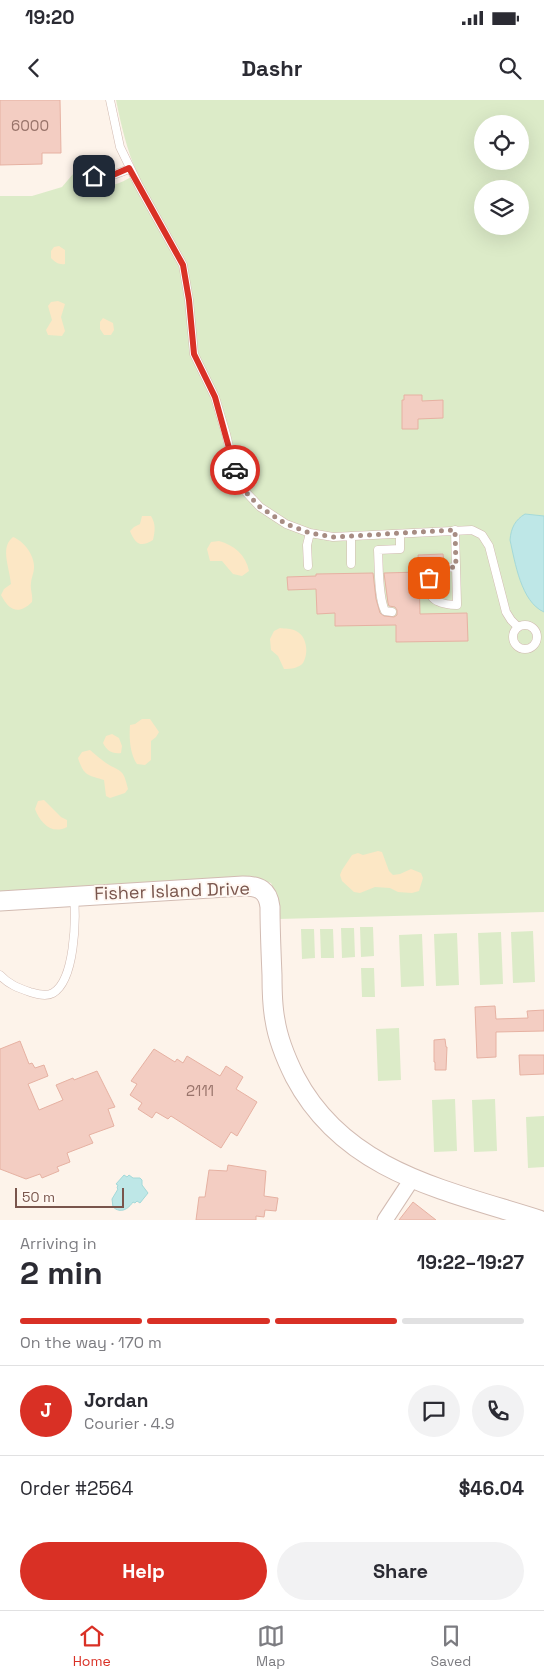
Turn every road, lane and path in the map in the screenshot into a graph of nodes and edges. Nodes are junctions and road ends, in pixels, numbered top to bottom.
1 (110, 100) edge
2 (78, 167) dead end
3 (129, 168) junction
4 (455, 530) junction
5 (310, 533) junction
6 (400, 534) junction
7 (351, 536) junction
8 (351, 564) dead end
9 (308, 566) dead end
10 (456, 567) junction
11 (392, 612) dead end
12 (518, 627) dead end
13 (74, 895) junction
14 (0, 901) edge
15 (0, 975) edge
16 (412, 1179) junction
17 (385, 1220) edge
18 (539, 1220) edge

1 - 3 lane
2 - 3 lane
3 - 5 lane
4 - 6 lane
4 - 10 lane
4 - 12 lane
5 - 7 lane
5 - 9 lane
6 - 7 lane
6 - 11 lane
7 - 8 lane
10 - 10 lane
13 - 14 street, Fisher Island Drive
13 - 15 lane
13 - 16 street, Fisher Island Drive
16 - 17 street
16 - 18 street, Fisher Island Drive

